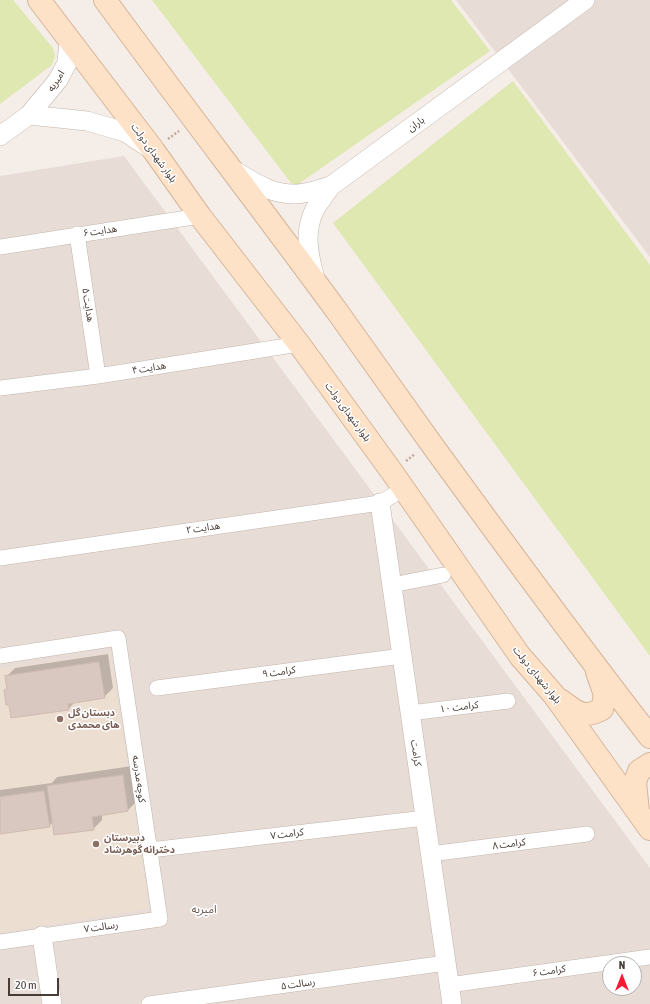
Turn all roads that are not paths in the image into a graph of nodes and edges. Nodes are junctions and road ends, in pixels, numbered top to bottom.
1 (39, 0) edge
2 (105, 0) edge
3 (584, 0) edge
4 (69, 40) junction
5 (29, 115) junction
6 (0, 136) edge
7 (154, 151) junction
8 (231, 168) junction
9 (331, 186) junction
10 (200, 216) junction
11 (77, 234) junction
12 (0, 247) edge
13 (316, 283) junction
14 (298, 344) junction
15 (98, 376) junction
16 (0, 388) edge
17 (403, 489) junction
18 (380, 502) junction
19 (0, 558) edge
20 (443, 575) dead end
21 (392, 585) junction
22 (0, 656) edge
23 (402, 656) junction
24 (595, 665) junction
25 (157, 688) dead end
26 (554, 696) junction
27 (508, 701) dead end
28 (410, 714) junction
29 (650, 737) edge
30 (650, 764) edge
31 (425, 818) junction
32 (644, 821) edge
33 (587, 834) dead end
34 (150, 850) junction
35 (430, 854) junction
36 (160, 919) joint
37 (42, 936) junction
38 (0, 942) edge
39 (650, 956) edge
40 (446, 963) junction
41 (449, 985) junction
42 (52, 1004) edge
43 (149, 1004) edge
44 (452, 1004) edge

1 - 4 main road, بلوار شهدای دولت
2 - 8 main road
3 - 9 street, باران
4 - 5 street, امیریه
4 - 7 main road, بلوار شهدای دولت
5 - 6 street, امیریه
5 - 7 street
7 - 10 main road, بلوار شهدای دولت
8 - 9 street
8 - 13 main road
9 - 13 street, باران
10 - 11 street, هدایت ۶
10 - 14 main road, بلوار شهدای دولت
11 - 12 street, هدایت ۶
11 - 15 street, هدایت ۵
13 - 24 main road
14 - 15 street, هدایت ۴
14 - 17 main road, بلوار شهدای دولت
15 - 16 street, هدایت ۴
17 - 18 street, هدایت ۲
17 - 26 main road, بلوار شهدای دولت
18 - 19 street, هدایت ۲
18 - 21 street, کرامت
20 - 21 street
21 - 23 street, کرامت
22 - 34 street, کوچه مدرسه
23 - 25 street, کرامت ۹
23 - 28 street, کرامت
24 - 26 main road
24 - 29 main road
26 - 32 main road, بلوار شهدای دولت
27 - 28 street, کرامت ۱۰
28 - 31 street, کرامت
30 - 32 main road
31 - 34 street, کرامت ۷
31 - 35 street, کرامت
33 - 35 street, کرامت ۸
34 - 36 street, کوچه مدرسه
35 - 40 street, کرامت
36 - 37 street, رسالت ۷
37 - 38 street, رسالت ۷
37 - 42 street
39 - 41 street, کرامت ۶
40 - 41 street, کرامت
40 - 43 street, رسالت ۵
41 - 44 street, کرامت

